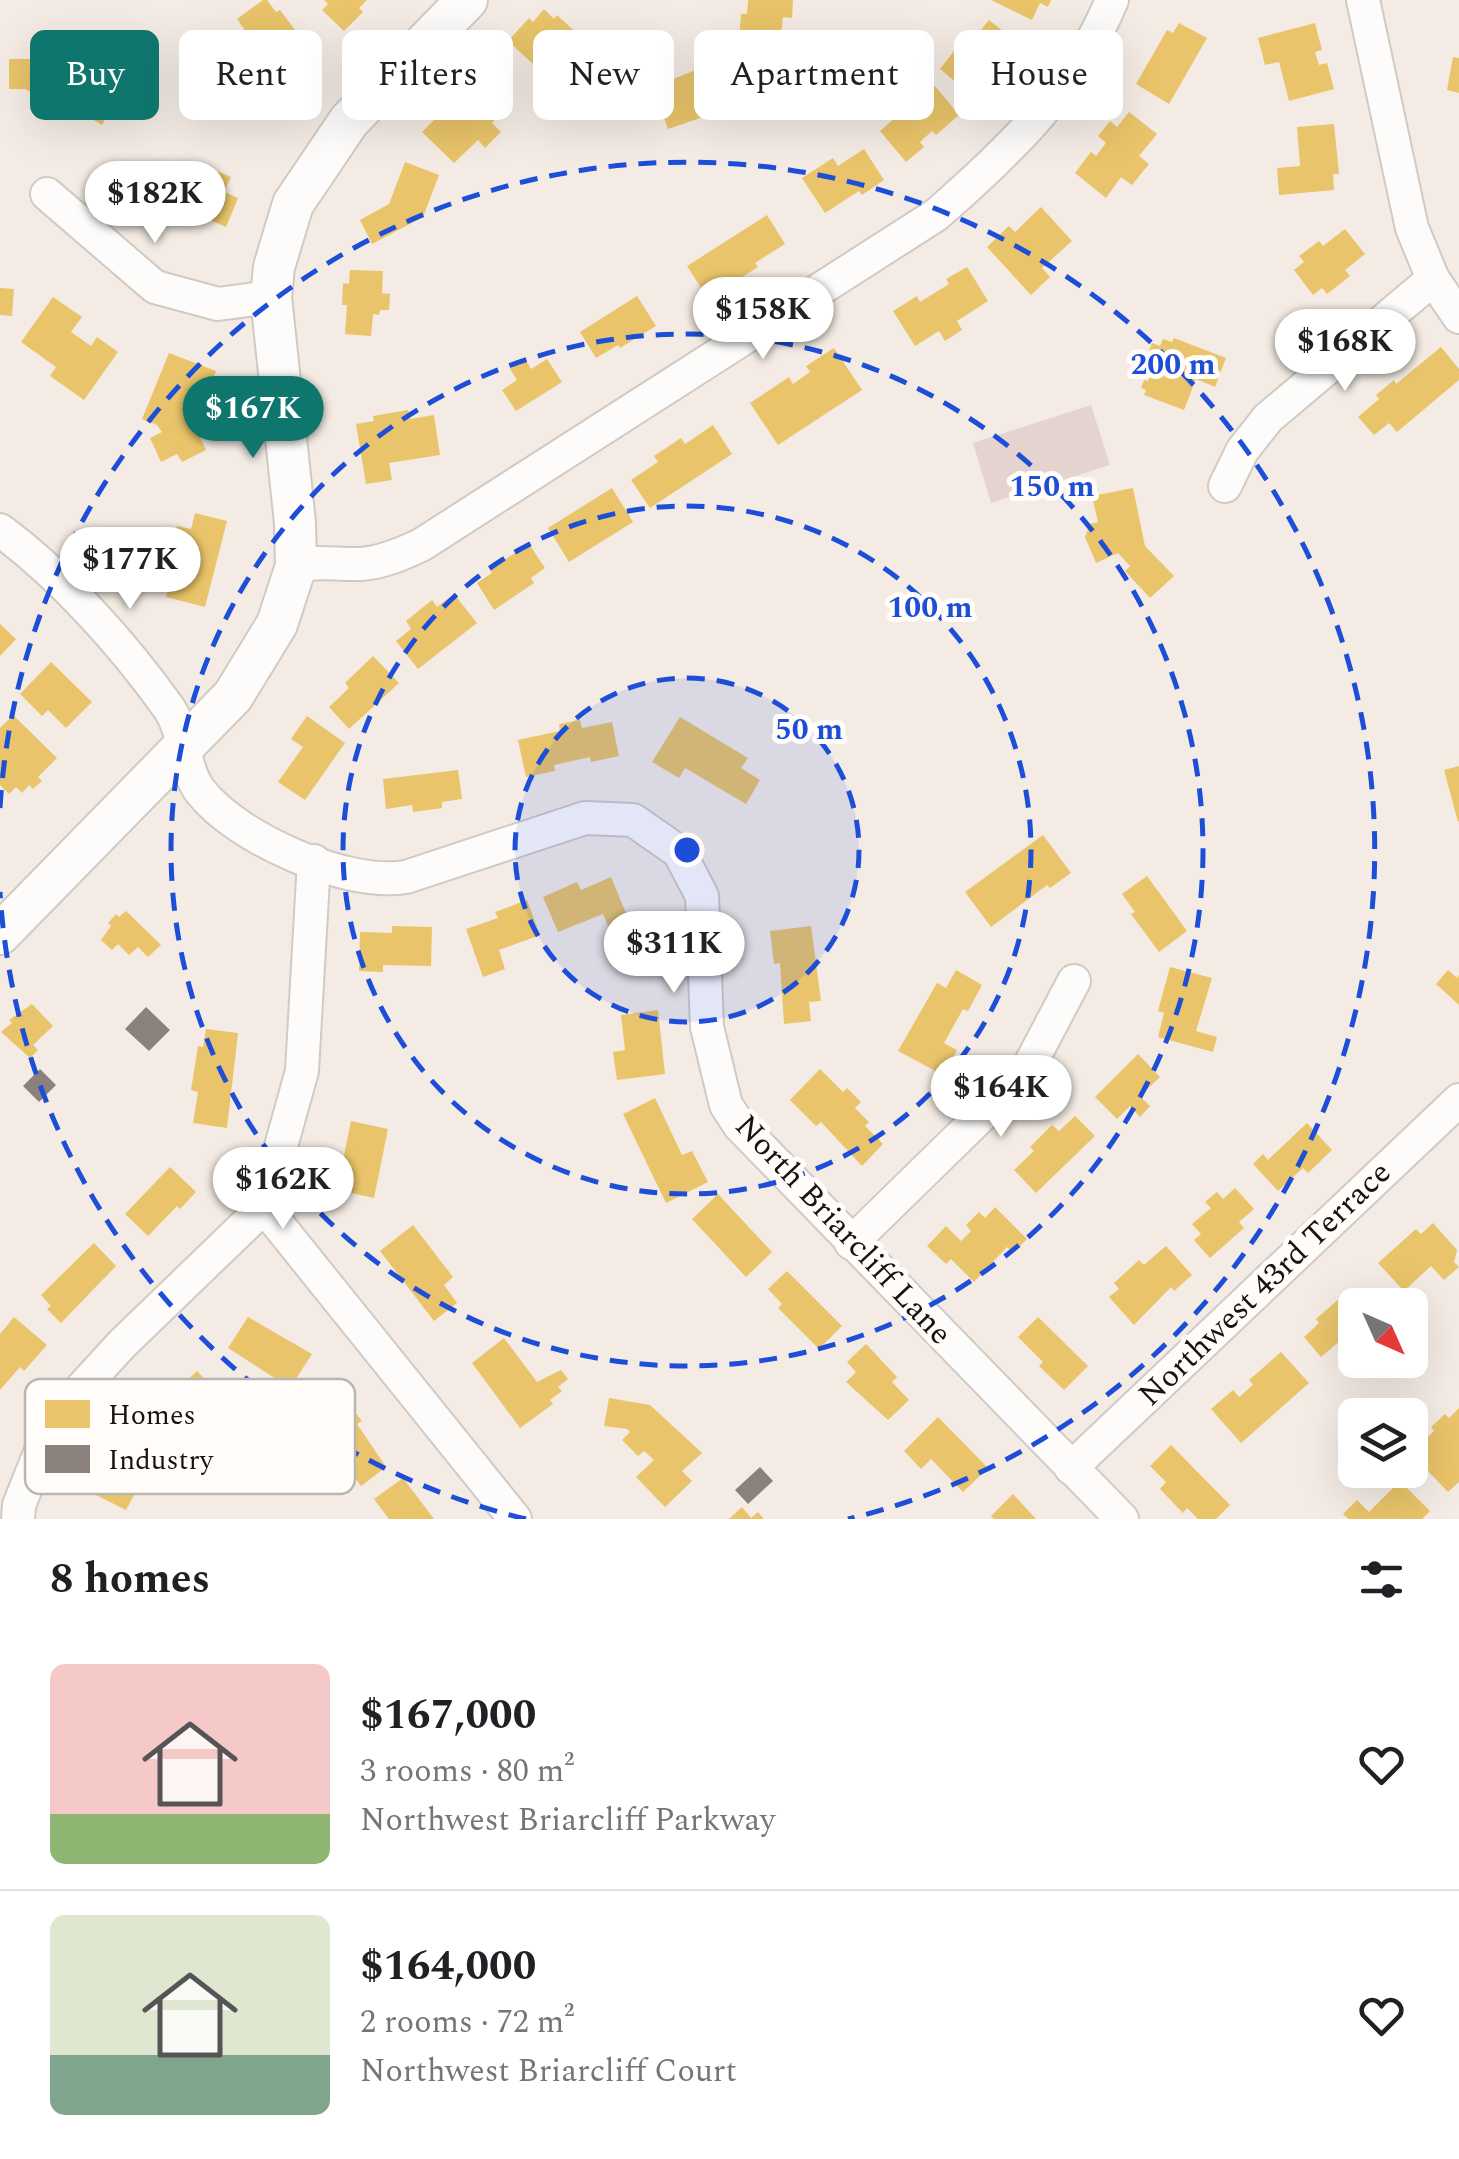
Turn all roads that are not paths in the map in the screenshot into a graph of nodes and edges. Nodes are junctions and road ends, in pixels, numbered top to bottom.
1 (466, 0) edge
2 (1112, 0) edge
3 (1366, 1) edge
4 (47, 194) dead end
5 (1432, 279) junction
6 (272, 297) junction
7 (1459, 317) edge
8 (1225, 486) dead end
9 (0, 530) edge
10 (296, 566) junction
11 (184, 748) junction
12 (314, 861) junction
13 (0, 934) edge
14 (1074, 981) dead end
15 (1459, 1100) edge
16 (264, 1207) junction
17 (852, 1243) junction
18 (90, 1379) edge
19 (1072, 1468) junction
20 (25, 1490) edge
21 (18, 1519) edge
22 (514, 1519) edge
23 (1122, 1519) edge

1 - 6 main road
2 - 10 street
3 - 5 street
4 - 6 street
5 - 7 street
5 - 8 street
6 - 10 main road
9 - 11 street, North Briarcliff Lane
10 - 11 main road
11 - 12 street, North Briarcliff Lane
11 - 13 main road
12 - 16 street
12 - 17 street, North Briarcliff Lane
14 - 17 street
15 - 19 street, Northwest 43rd Terrace
16 - 18 street
16 - 22 street
17 - 19 street, North Briarcliff Lane
19 - 23 street, North Briarcliff Lane
20 - 21 street

